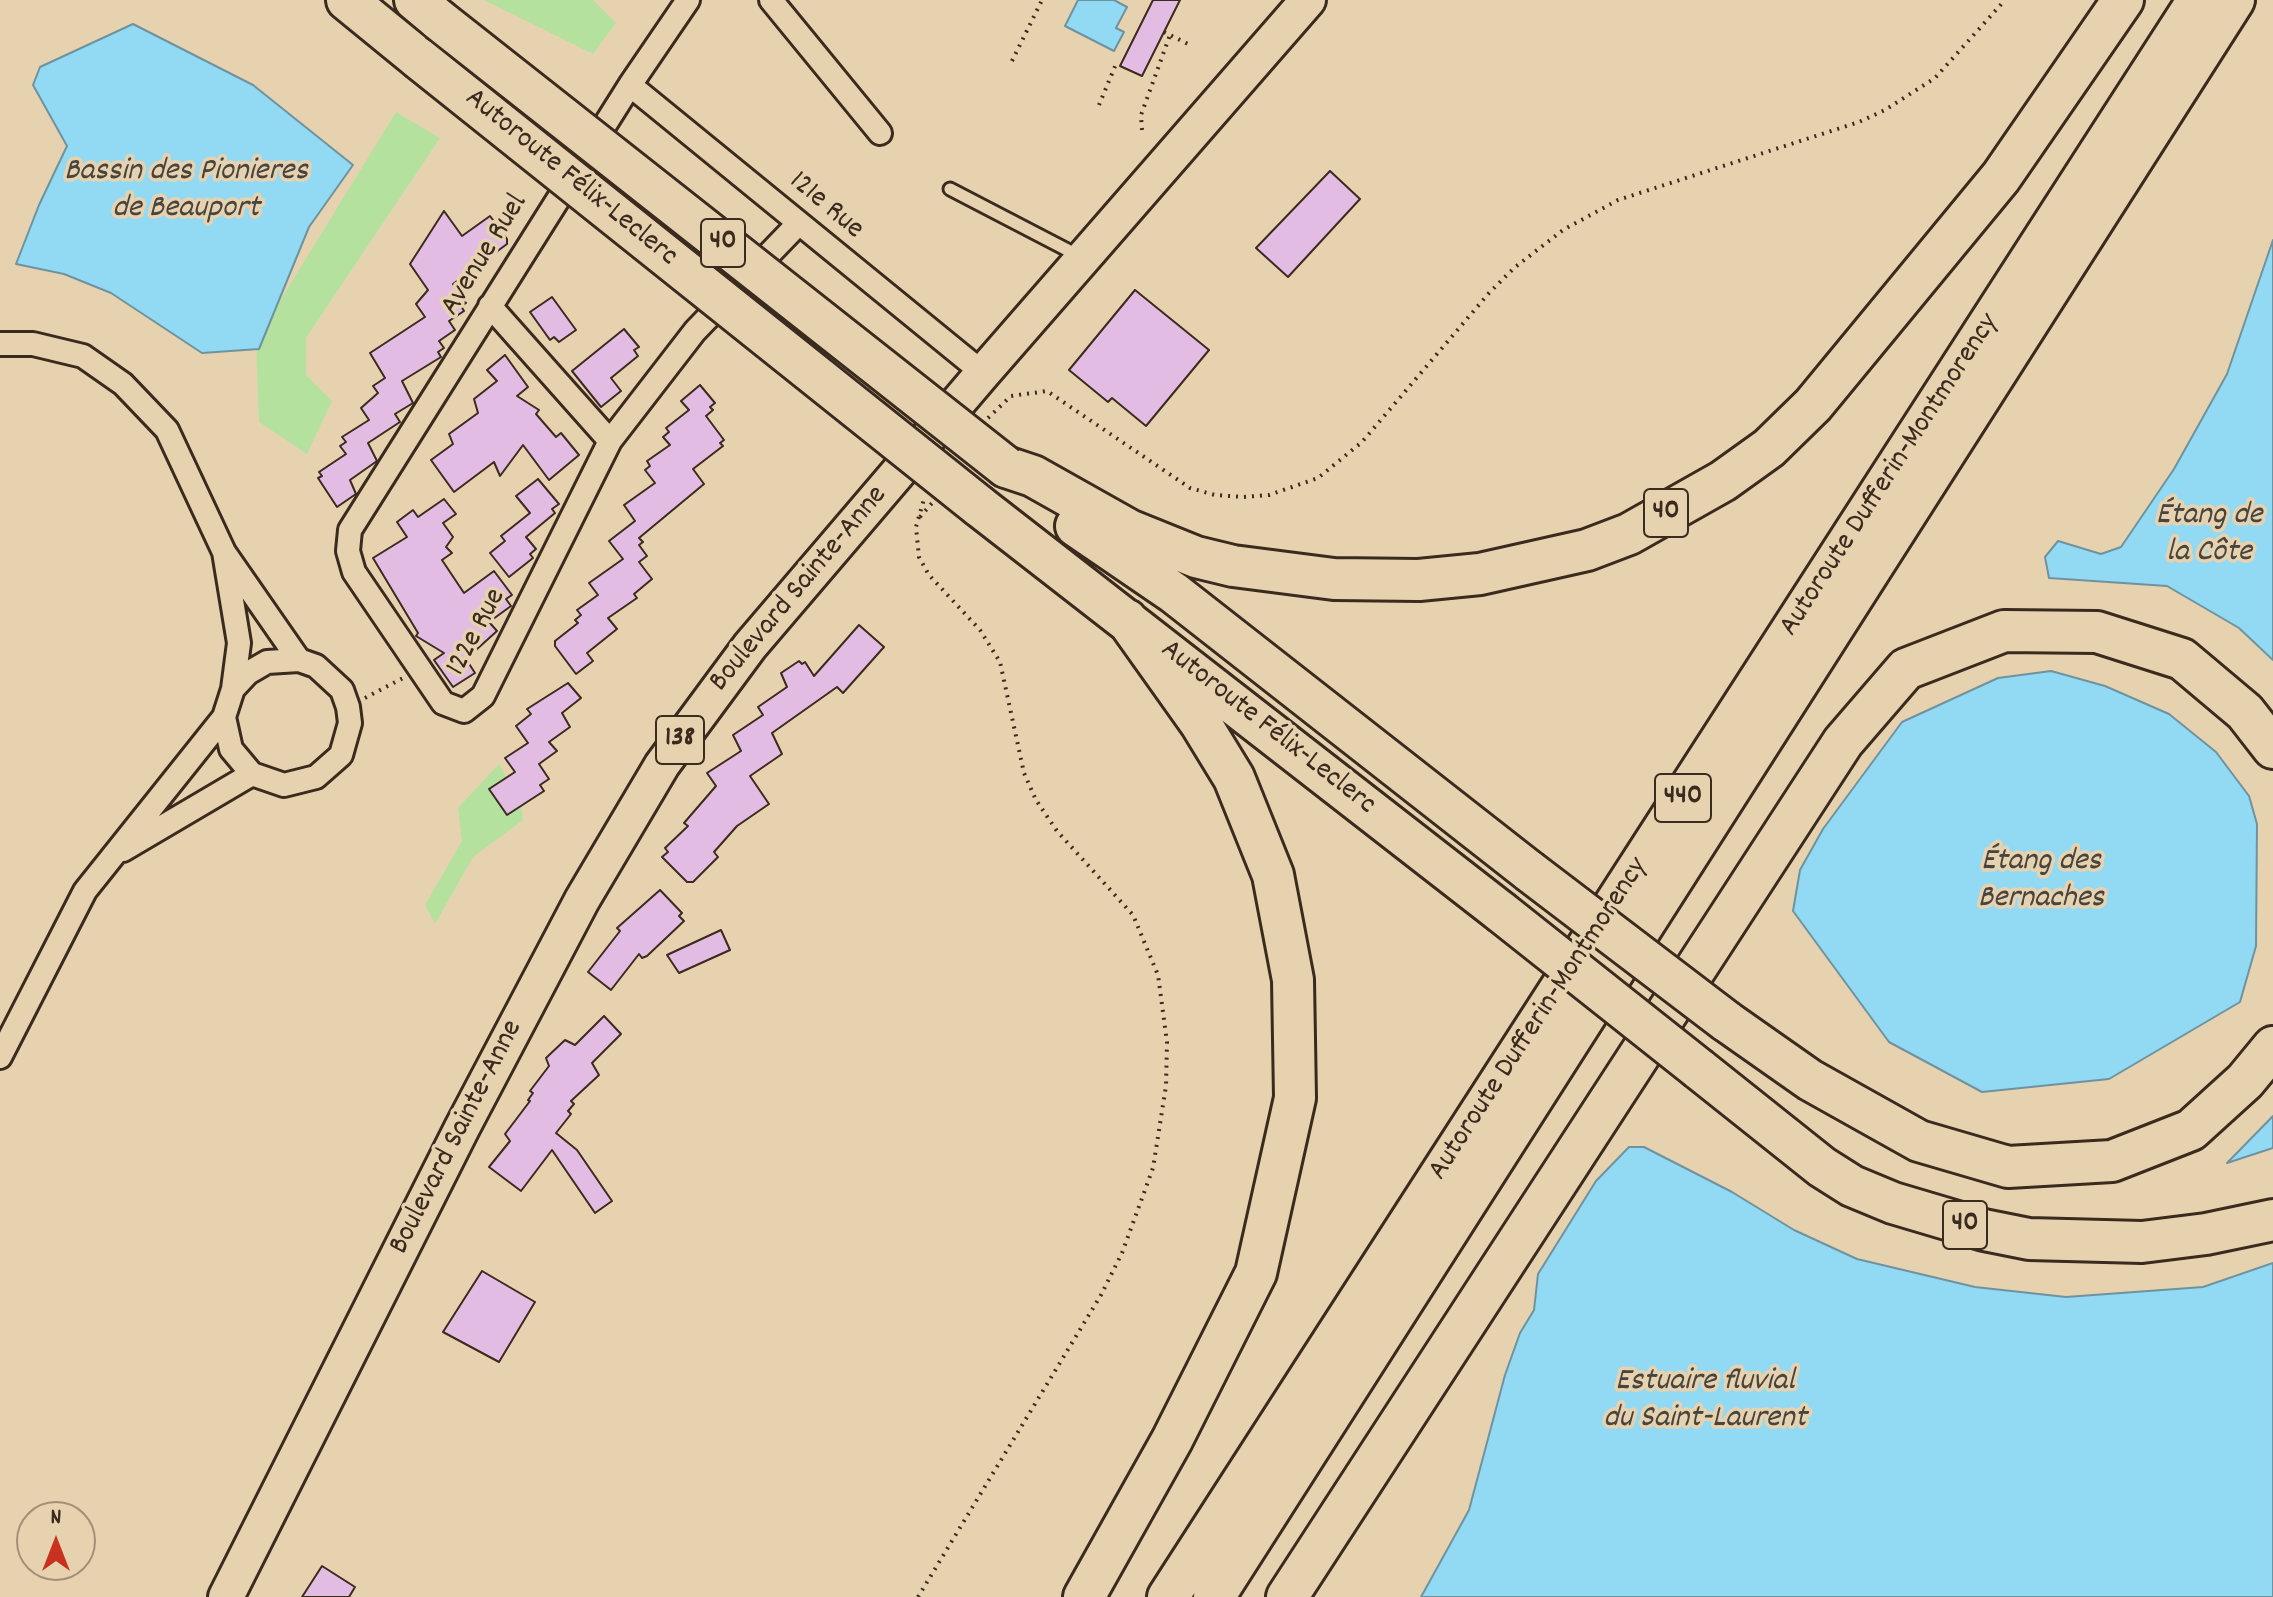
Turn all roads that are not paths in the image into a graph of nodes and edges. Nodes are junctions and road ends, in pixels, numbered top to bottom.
1 (347, 0) edge
2 (688, 0) edge
3 (771, 0) edge
4 (1308, 0) edge
5 (2123, 0) edge
6 (2198, 0) edge
7 (2234, 0) edge
8 (427, 10) edge
9 (630, 85) junction
10 (880, 133) dead end
11 (950, 189) dead end
12 (798, 224) junction
13 (1083, 259) junction
14 (490, 306) junction
15 (0, 344) edge
16 (983, 373) junction
17 (610, 441) junction
18 (1006, 467) junction
19 (348, 551) joint
20 (224, 552) junction
21 (1127, 620) junction
22 (299, 660) junction
23 (233, 689) junction
24 (224, 717) junction
25 (2273, 748) edge
26 (252, 774) junction
27 (115, 854) junction
28 (2273, 1047) edge
29 (0, 1057) edge
30 (2273, 1220) edge
31 (226, 1597) edge
32 (1084, 1597) edge
33 (1168, 1597) edge
34 (1214, 1597) edge
35 (1287, 1597) edge

1 - 21 highway, Autoroute Félix-Leclerc / 40, bridge
2 - 9 street, Avenue Ruel
3 - 10 street
4 - 13 main road, Boulevard Sainte-Anne / 138
5 - 18 highway, 40
6 - 33 highway, Autoroute Dufferin-Montmorency / 440
7 - 34 highway, Autoroute Dufferin-Montmorency / 440
8 - 18 highway, Autoroute Félix-Leclerc / 40, bridge
9 - 12 street, 121e Rue
9 - 14 street, Avenue Ruel
11 - 13 lane
12 - 16 street, 121e Rue
12 - 17 street, 122e Rue
13 - 16 main road, Boulevard Sainte-Anne / 138
14 - 17 street
14 - 19 street, Avenue Ruel
15 - 20 street
16 - 31 main road, Boulevard Sainte-Anne / 138
17 - 19 street, 122e Rue
18 - 28 highway, bridge
20 - 22 street
20 - 23 street
21 - 30 highway, Autoroute Félix-Leclerc / 40, bridge
21 - 32 highway
22 - 23 street
22 - 26 street
23 - 24 street
24 - 26 street
24 - 27 street
25 - 35 highway
26 - 27 street
27 - 29 street

